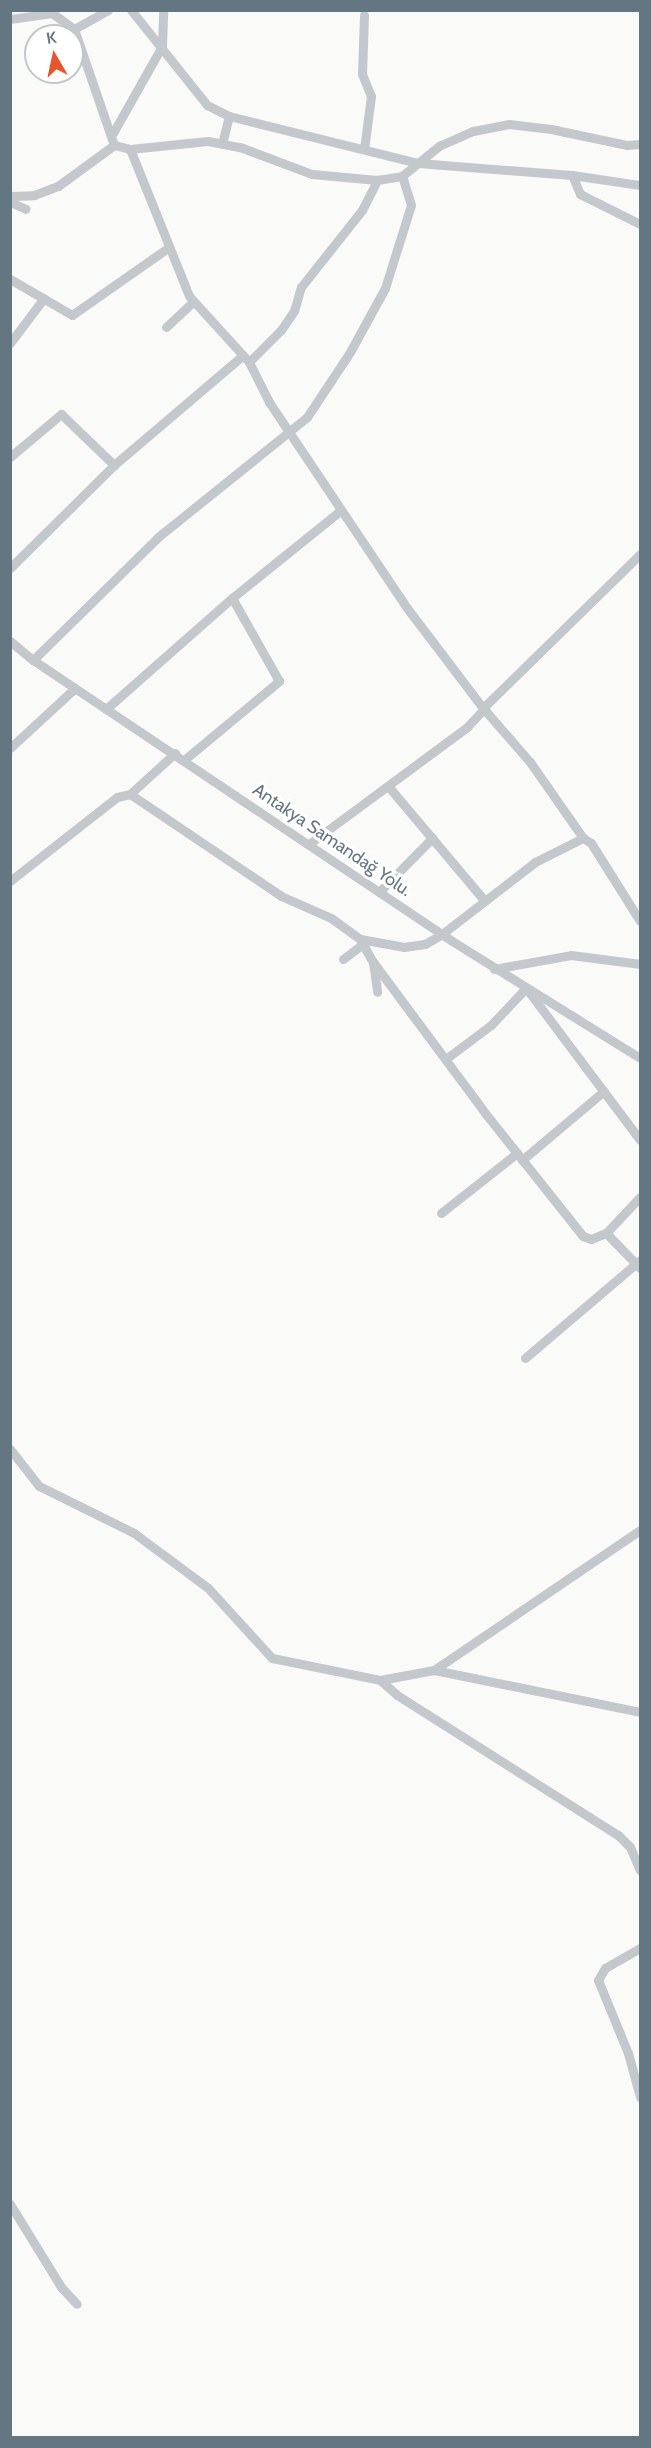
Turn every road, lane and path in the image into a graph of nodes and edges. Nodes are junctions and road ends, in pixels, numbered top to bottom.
1 (108, 10) edge
2 (131, 10) edge
3 (163, 10) edge
4 (364, 15) dead end
5 (10, 19) edge
6 (67, 24) edge
7 (83, 24) edge
8 (162, 46) junction
9 (84, 56) edge
10 (229, 116) junction
11 (113, 133) junction
12 (222, 144) junction
13 (640, 144) edge
14 (114, 145) junction
15 (130, 149) junction
16 (364, 149) junction
17 (418, 164) junction
18 (402, 176) junction
19 (572, 176) junction
20 (377, 180) junction
21 (640, 185) edge
22 (10, 196) edge
23 (10, 202) edge
24 (26, 209) dead end
25 (640, 224) edge
26 (169, 247) junction
27 (10, 279) edge
28 (44, 298) junction
29 (193, 302) junction
30 (166, 327) dead end
31 (10, 343) edge
32 (245, 360) junction
33 (291, 430) junction
34 (10, 457) edge
35 (114, 465) junction
36 (340, 511) junction
37 (640, 554) edge
38 (10, 568) edge
39 (232, 598) junction
40 (10, 641) edge
41 (20, 650) junction
42 (10, 657) edge
43 (33, 660) junction
44 (75, 688) junction
45 (106, 709) junction
46 (484, 709) junction
47 (10, 748) edge
48 (175, 753) junction
49 (184, 760) junction
50 (388, 786) junction
51 (130, 794) junction
52 (432, 838) junction
53 (583, 838) junction
54 (309, 844) junction
55 (10, 881) edge
56 (379, 892) junction
57 (485, 901) junction
58 (640, 921) edge
59 (442, 934) junction
60 (362, 942) junction
61 (343, 959) dead end
62 (373, 962) junction
63 (640, 964) edge
64 (494, 969) junction
65 (526, 988) junction
66 (377, 992) dead end
67 (447, 1058) junction
68 (640, 1058) edge
69 (603, 1091) junction
70 (640, 1140) edge
71 (519, 1156) junction
72 (640, 1197) edge
73 (441, 1214) dead end
74 (606, 1233) junction
75 (639, 1264) edge
76 (525, 1358) dead end
77 (10, 1449) edge
78 (640, 1530) edge
79 (434, 1670) junction
80 (380, 1680) junction
81 (640, 1712) edge
82 (640, 1870) edge
83 (640, 1948) edge
84 (640, 2097) edge
85 (10, 2204) edge
86 (77, 2304) dead end

1 - 7 street
2 - 8 street
3 - 8 street
4 - 16 street
5 - 6 street
8 - 10 street
8 - 11 street
9 - 11 street
10 - 12 street
10 - 16 street
11 - 14 street
12 - 15 street
12 - 20 street
13 - 17 street
14 - 15 street
14 - 22 street
15 - 26 street
16 - 17 street
17 - 18 street
17 - 19 street
18 - 20 street
18 - 33 street
19 - 21 street
19 - 25 street
20 - 32 street
23 - 24 street
26 - 28 street
26 - 29 street
27 - 28 street
28 - 31 street
29 - 30 street
29 - 32 street
32 - 33 street
32 - 35 street
33 - 36 street
33 - 43 street
34 - 35 street
35 - 38 street
36 - 39 street
36 - 46 street
37 - 46 street
39 - 45 street
39 - 49 street
40 - 41 street, Antakya Samandağ Yolu.
41 - 42 street
41 - 43 street, Antakya Samandağ Yolu.
43 - 44 street, Antakya Samandağ Yolu.
44 - 45 street, Antakya Samandağ Yolu.
44 - 47 street
45 - 48 street, Antakya Samandağ Yolu.
46 - 50 street
46 - 53 street
48 - 49 street, Antakya Samandağ Yolu.
48 - 51 street
49 - 54 street, Antakya Samandağ Yolu.
50 - 52 street
50 - 54 street
51 - 55 street
51 - 60 street
52 - 56 street
52 - 57 street
53 - 57 street
53 - 58 street
54 - 56 street, Antakya Samandağ Yolu.
56 - 59 street, Antakya Samandağ Yolu.
57 - 59 street
59 - 60 street
59 - 64 street, Antakya Samandağ Yolu.
60 - 61 street
60 - 62 street
62 - 66 street
62 - 67 street
63 - 64 street
64 - 65 street, Antakya Samandağ Yolu.
65 - 67 street
65 - 68 street, Antakya Samandağ Yolu.
65 - 69 street
67 - 71 street
69 - 70 street
69 - 71 street
71 - 73 street
71 - 74 street
72 - 74 street
74 - 75 street
75 - 76 street
77 - 80 street
78 - 79 street
79 - 80 street
79 - 81 street
80 - 82 street
83 - 84 street
85 - 86 street

